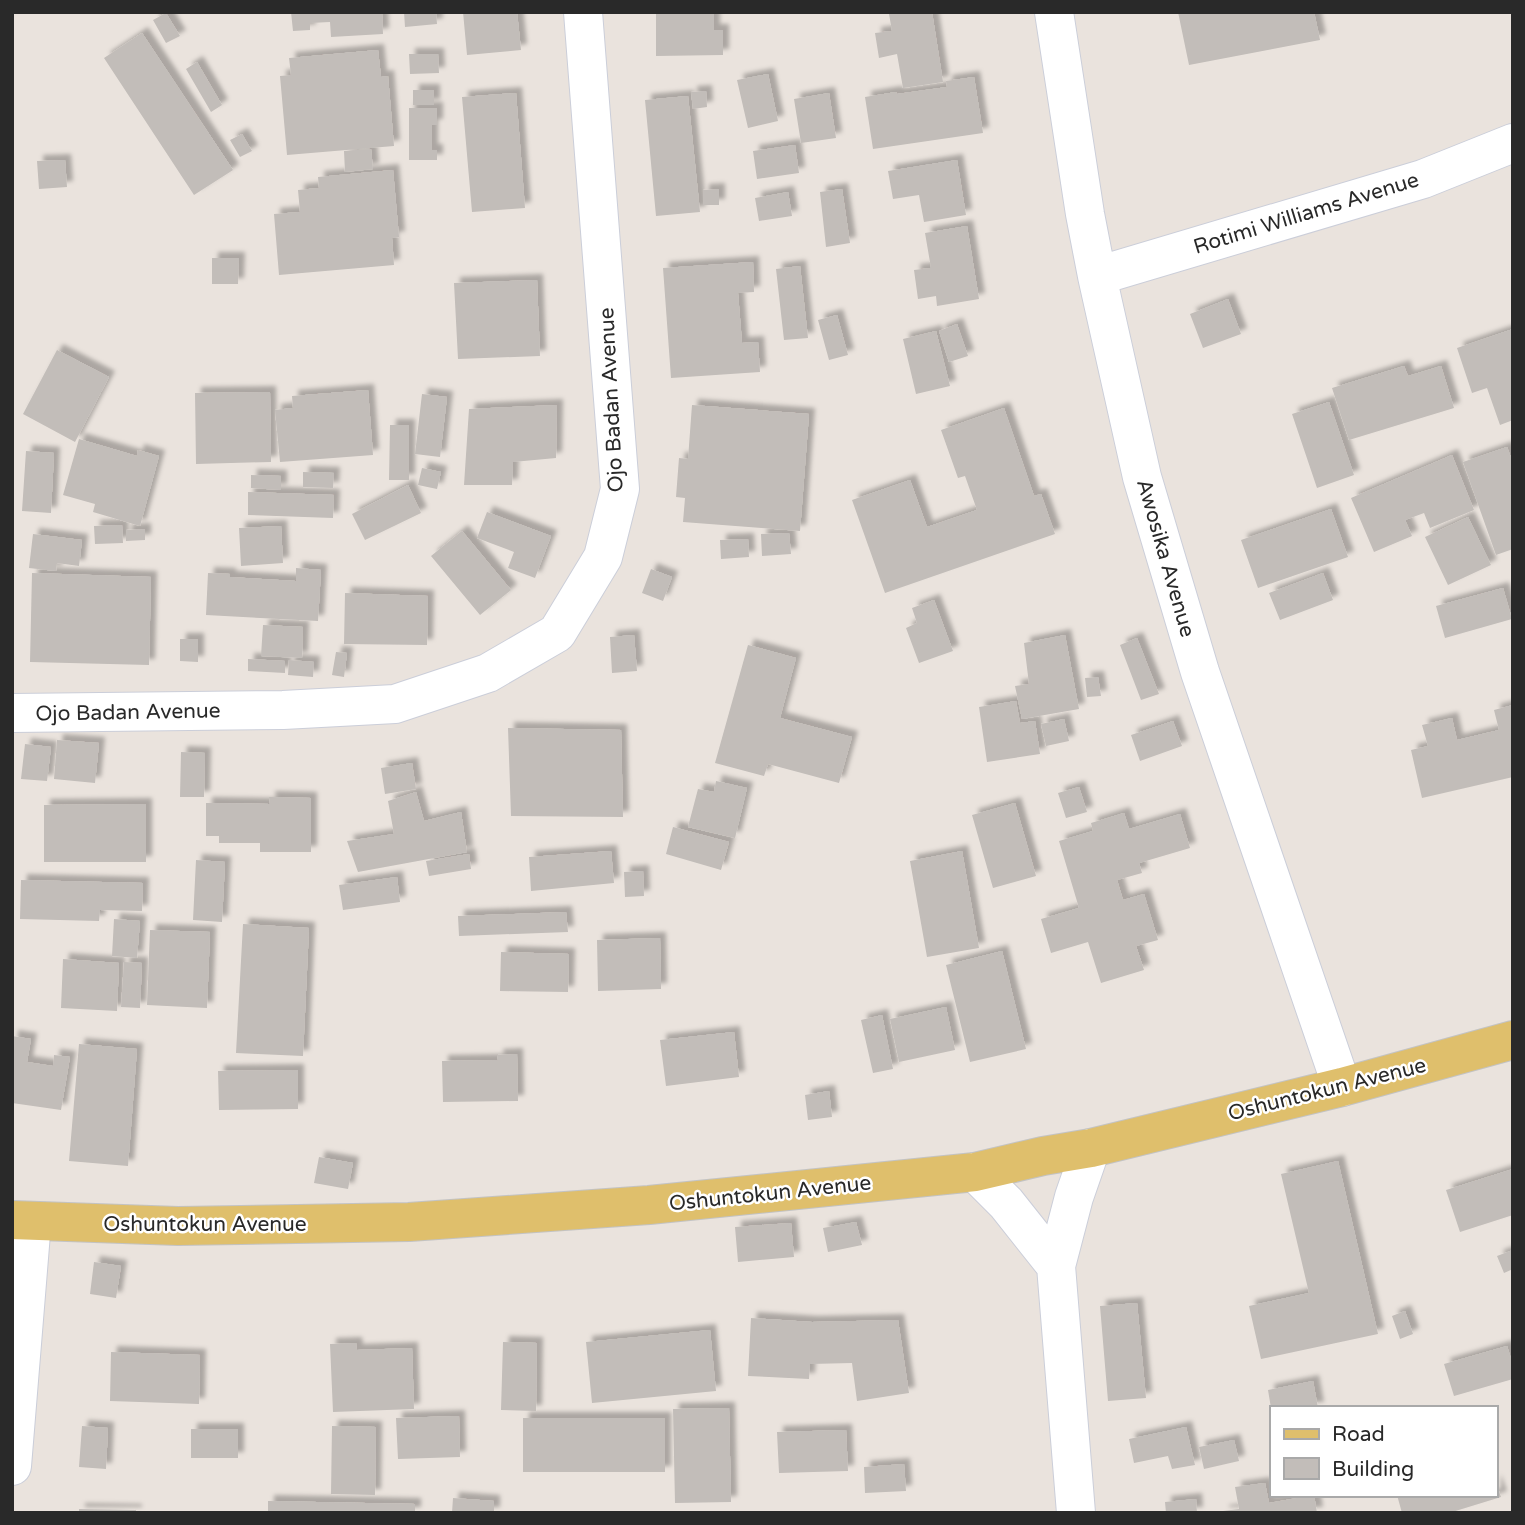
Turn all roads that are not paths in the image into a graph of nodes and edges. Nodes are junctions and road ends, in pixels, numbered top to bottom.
1 (583, 12) edge
2 (1054, 12) edge
3 (1513, 143) edge
4 (1097, 276) junction
5 (12, 713) edge
6 (1513, 1040) edge
7 (1342, 1087) junction
8 (1091, 1149) junction
9 (975, 1172) junction
10 (22, 1221) edge
11 (1056, 1266) junction
12 (12, 1466) edge
13 (1076, 1513) edge

1 - 5 street, Ojo Badan Avenue
2 - 4 street, Awosika Avenue
3 - 4 street, Rotimi Williams Avenue
4 - 7 street, Awosika Avenue
6 - 7 main road, Oshuntokun Avenue
7 - 8 main road, Oshuntokun Avenue
8 - 9 main road, Oshuntokun Avenue
8 - 11 street
9 - 10 main road, Oshuntokun Avenue
9 - 11 street
10 - 12 street
11 - 13 street

